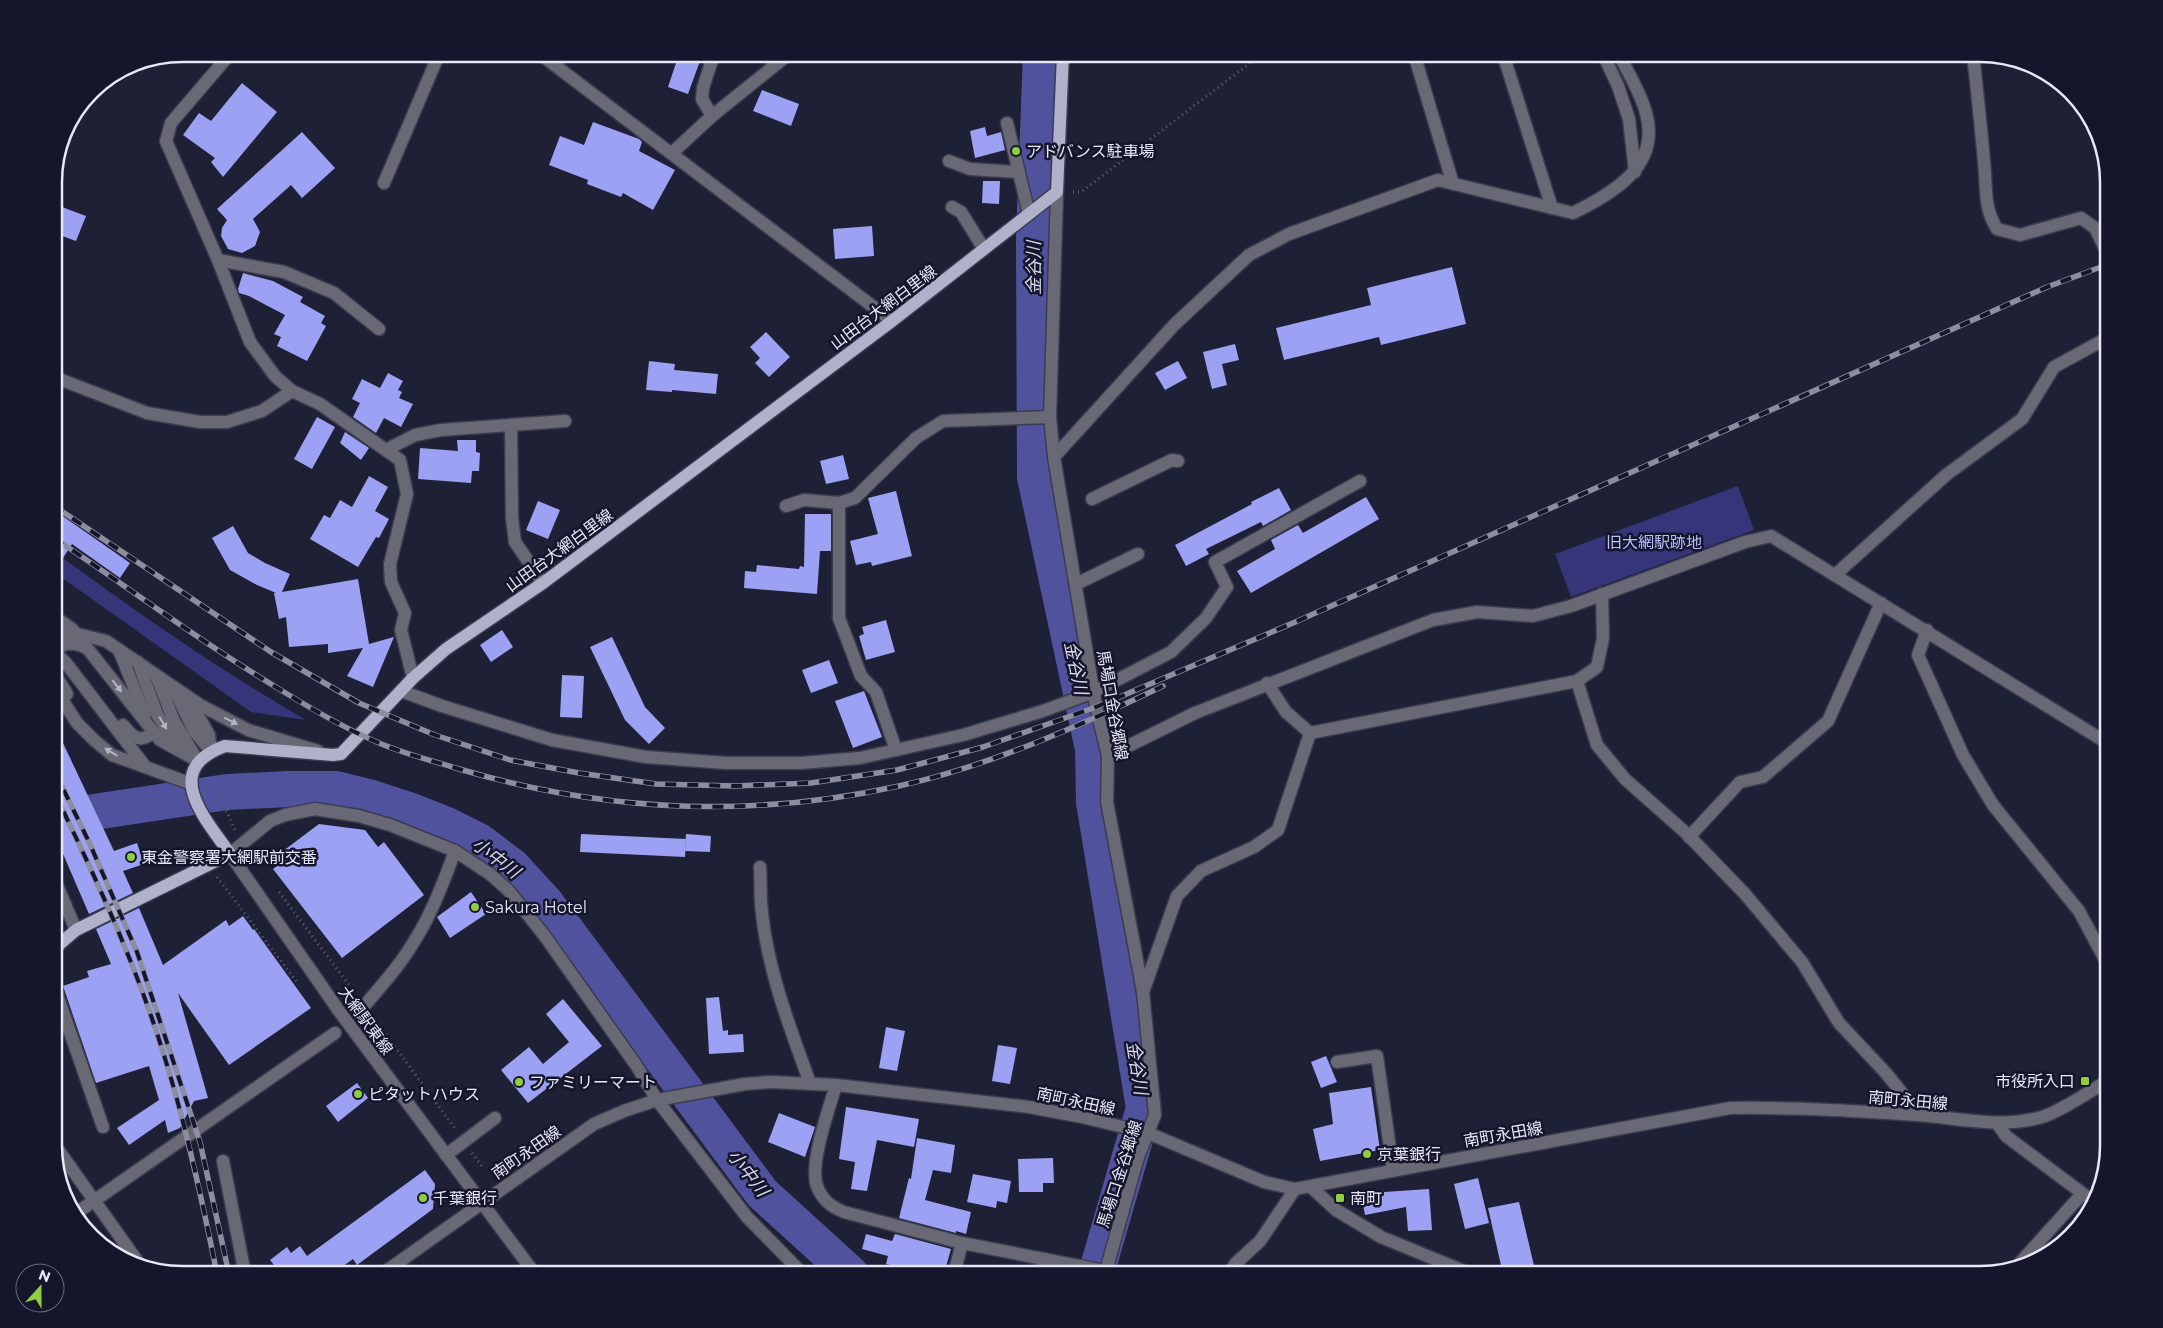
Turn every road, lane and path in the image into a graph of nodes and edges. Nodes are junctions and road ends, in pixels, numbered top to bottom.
1 (1251, 62) edge
2 (1416, 62) edge
3 (1506, 62) edge
4 (1606, 62) edge
5 (1624, 62) edge
6 (1974, 62) edge
7 (222, 63) edge
8 (435, 63) edge
9 (552, 63) edge
10 (711, 63) edge
11 (778, 63) edge
12 (1063, 63) edge
13 (712, 116) junction
14 (1007, 123) dead end
15 (672, 152) junction
16 (948, 161) dead end
17 (1019, 172) junction
18 (1635, 172) junction
19 (384, 183) dead end
20 (1453, 184) junction
21 (1057, 192) junction
22 (952, 207) dead end
23 (1552, 208) junction
24 (1029, 214) junction
25 (2100, 238) edge
26 (984, 249) junction
27 (218, 260) junction
28 (892, 321) junction
29 (379, 329) dead end
30 (2100, 342) edge
31 (63, 380) edge
32 (292, 391) junction
33 (1050, 417) junction
34 (565, 421) dead end
35 (511, 425) junction
36 (386, 450) junction
37 (1054, 457) junction
38 (1178, 461) dead end
39 (1360, 481) dead end
40 (1092, 499) dead end
41 (839, 503) junction
42 (786, 506) dead end
43 (1138, 554) dead end
44 (1835, 575) junction
45 (543, 583) junction
46 (1076, 584) junction
47 (1602, 594) junction
48 (1881, 603) junction
49 (63, 624) edge
50 (1927, 630) junction
51 (76, 634) junction
52 (63, 637) edge
53 (63, 645) edge
54 (87, 648) junction
55 (119, 650) junction
56 (63, 654) edge
57 (63, 659) edge
58 (138, 662) junction
59 (156, 675) junction
60 (413, 678) junction
61 (1577, 681) junction
62 (1267, 683) junction
63 (63, 687) edge
64 (174, 687) junction
65 (401, 691) junction
66 (1094, 692) junction
67 (189, 697) junction
68 (63, 701) edge
69 (150, 731) junction
70 (1310, 733) junction
71 (2100, 738) edge
72 (94, 740) junction
73 (896, 750) junction
74 (211, 751) junction
75 (179, 752) junction
76 (333, 755) junction
77 (137, 756) junction
78 (1108, 756) junction
79 (198, 761) junction
80 (214, 783) dead end
81 (192, 784) junction
82 (1689, 837) junction
83 (244, 843) junction
84 (455, 852) junction
85 (230, 854) junction
86 (760, 867) dead end
87 (278, 891) dead end
88 (63, 899) edge
89 (76, 930) junction
90 (63, 941) edge
91 (2100, 950) edge
92 (1142, 992) junction
93 (365, 1005) junction
94 (63, 1012) edge
95 (335, 1033) dead end
96 (1336, 1062) dead end
97 (810, 1083) junction
98 (836, 1085) junction
99 (2100, 1085) edge
100 (656, 1100) junction
101 (1920, 1115) junction
102 (495, 1118) dead end
103 (1997, 1123) junction
104 (103, 1127) dead end
105 (1148, 1133) junction
106 (464, 1142) junction
107 (446, 1155) junction
108 (64, 1158) edge
109 (224, 1161) dead end
110 (484, 1169) dead end
111 (1393, 1170) junction
112 (1311, 1187) junction
113 (1295, 1189) junction
114 (2082, 1194) junction
115 (2088, 1198) edge
116 (94, 1201) junction
117 (482, 1202) junction
118 (82, 1209) edge
119 (962, 1243) junction
120 (132, 1253) edge
121 (2026, 1256) edge
122 (1045, 1258) junction
123 (244, 1266) edge
124 (393, 1266) edge
125 (529, 1266) edge
126 (795, 1266) edge
127 (956, 1266) edge
128 (1043, 1266) edge
129 (1080, 1266) edge
130 (1107, 1266) edge
131 (1233, 1266) edge
132 (1452, 1266) edge

1 - 21 path
2 - 20 street
3 - 23 street
4 - 18 street
5 - 18 street
6 - 25 street
7 - 27 street
8 - 19 street
9 - 15 street
10 - 13 street
11 - 13 street
12 - 21 main road
13 - 15 street
14 - 17 street
15 - 28 street
16 - 17 street
17 - 24 street
18 - 23 street
20 - 23 street
20 - 37 street
21 - 24 main road, 山田台大網白里線
21 - 33 street, 馬場口金谷郷線
22 - 26 street
24 - 26 main road, 山田台大網白里線
26 - 28 main road, 山田台大網白里線
27 - 29 street
27 - 32 street
28 - 45 main road, 山田台大網白里線
30 - 44 street
31 - 32 street
32 - 36 street
33 - 37 street, 馬場口金谷郷線
33 - 41 street
34 - 35 street
35 - 36 street
35 - 45 street
36 - 60 street
37 - 46 street, 馬場口金谷郷線
38 - 40 street
39 - 66 street
41 - 42 street
41 - 73 street
43 - 46 street
44 - 47 street
44 - 48 street
45 - 60 main road, 山田台大網白里線
46 - 66 street, 馬場口金谷郷線
47 - 61 street
47 - 62 street
48 - 50 street
48 - 82 street
49 - 51 street
50 - 71 street
50 - 91 street
51 - 52 street
51 - 54 street
51 - 55 street
53 - 54 street
54 -> 69 street
55 - 58 street
55 - 69 street
56 - 69 street
57 - 77 street
58 - 59 street
58 -> 75 street
59 - 64 street
59 - 79 street
60 - 65 main road, 山田台大網白里線
61 - 70 street
61 - 82 street
62 - 70 street
62 - 78 street
63 - 72 street
64 - 67 street
64 - 74 street
65 - 73 street
65 - 76 main road, 山田台大網白里線
66 - 73 street
66 - 78 street, 馬場口金谷郷線
67 - 74 street
67 -> 76 street
68 - 72 street
69 - 75 street
69 - 77 street
70 - 92 street
77 -> 72 street
74 - 76 main road
74 - 79 main road
75 - 79 street
77 - 81 street
78 - 92 street, 馬場口金谷郷線
79 - 81 main road
80 - 83 path
81 - 85 main road
82 - 101 street
83 - 84 street
83 - 85 street
84 - 93 street
84 - 100 street
85 - 89 main road
85 - 107 street, 大網駅東線
86 - 97 street
87 - 93 path
88 - 89 street
89 - 90 main road
92 - 105 street, 馬場口金谷郷線
93 - 106 path
94 - 104 street
95 - 116 street
96 - 111 street
97 - 98 street, 南町永田線
97 - 100 street, 南町永田線
98 - 105 street, 南町永田線
98 - 119 street
99 - 103 street, 南町永田線
100 - 117 street, 南町永田線
100 - 126 street
101 - 103 street, 南町永田線
101 - 111 street, 南町永田線
102 - 106 street
103 - 114 street
105 - 113 street, 南町永田線
105 - 130 street, 馬場口金谷郷線
106 - 107 street
106 - 110 path
107 - 117 street, 大網駅東線
108 - 116 street
109 - 123 street
111 - 112 street, 南町永田線
112 - 113 street, 南町永田線
112 - 132 street
113 - 131 street
114 - 115 street
114 - 121 street
116 - 118 street
116 - 120 street
117 - 124 street, 南町永田線
117 - 125 street, 大網駅東線
119 - 122 street
119 - 127 street
122 - 128 street
122 - 129 street

